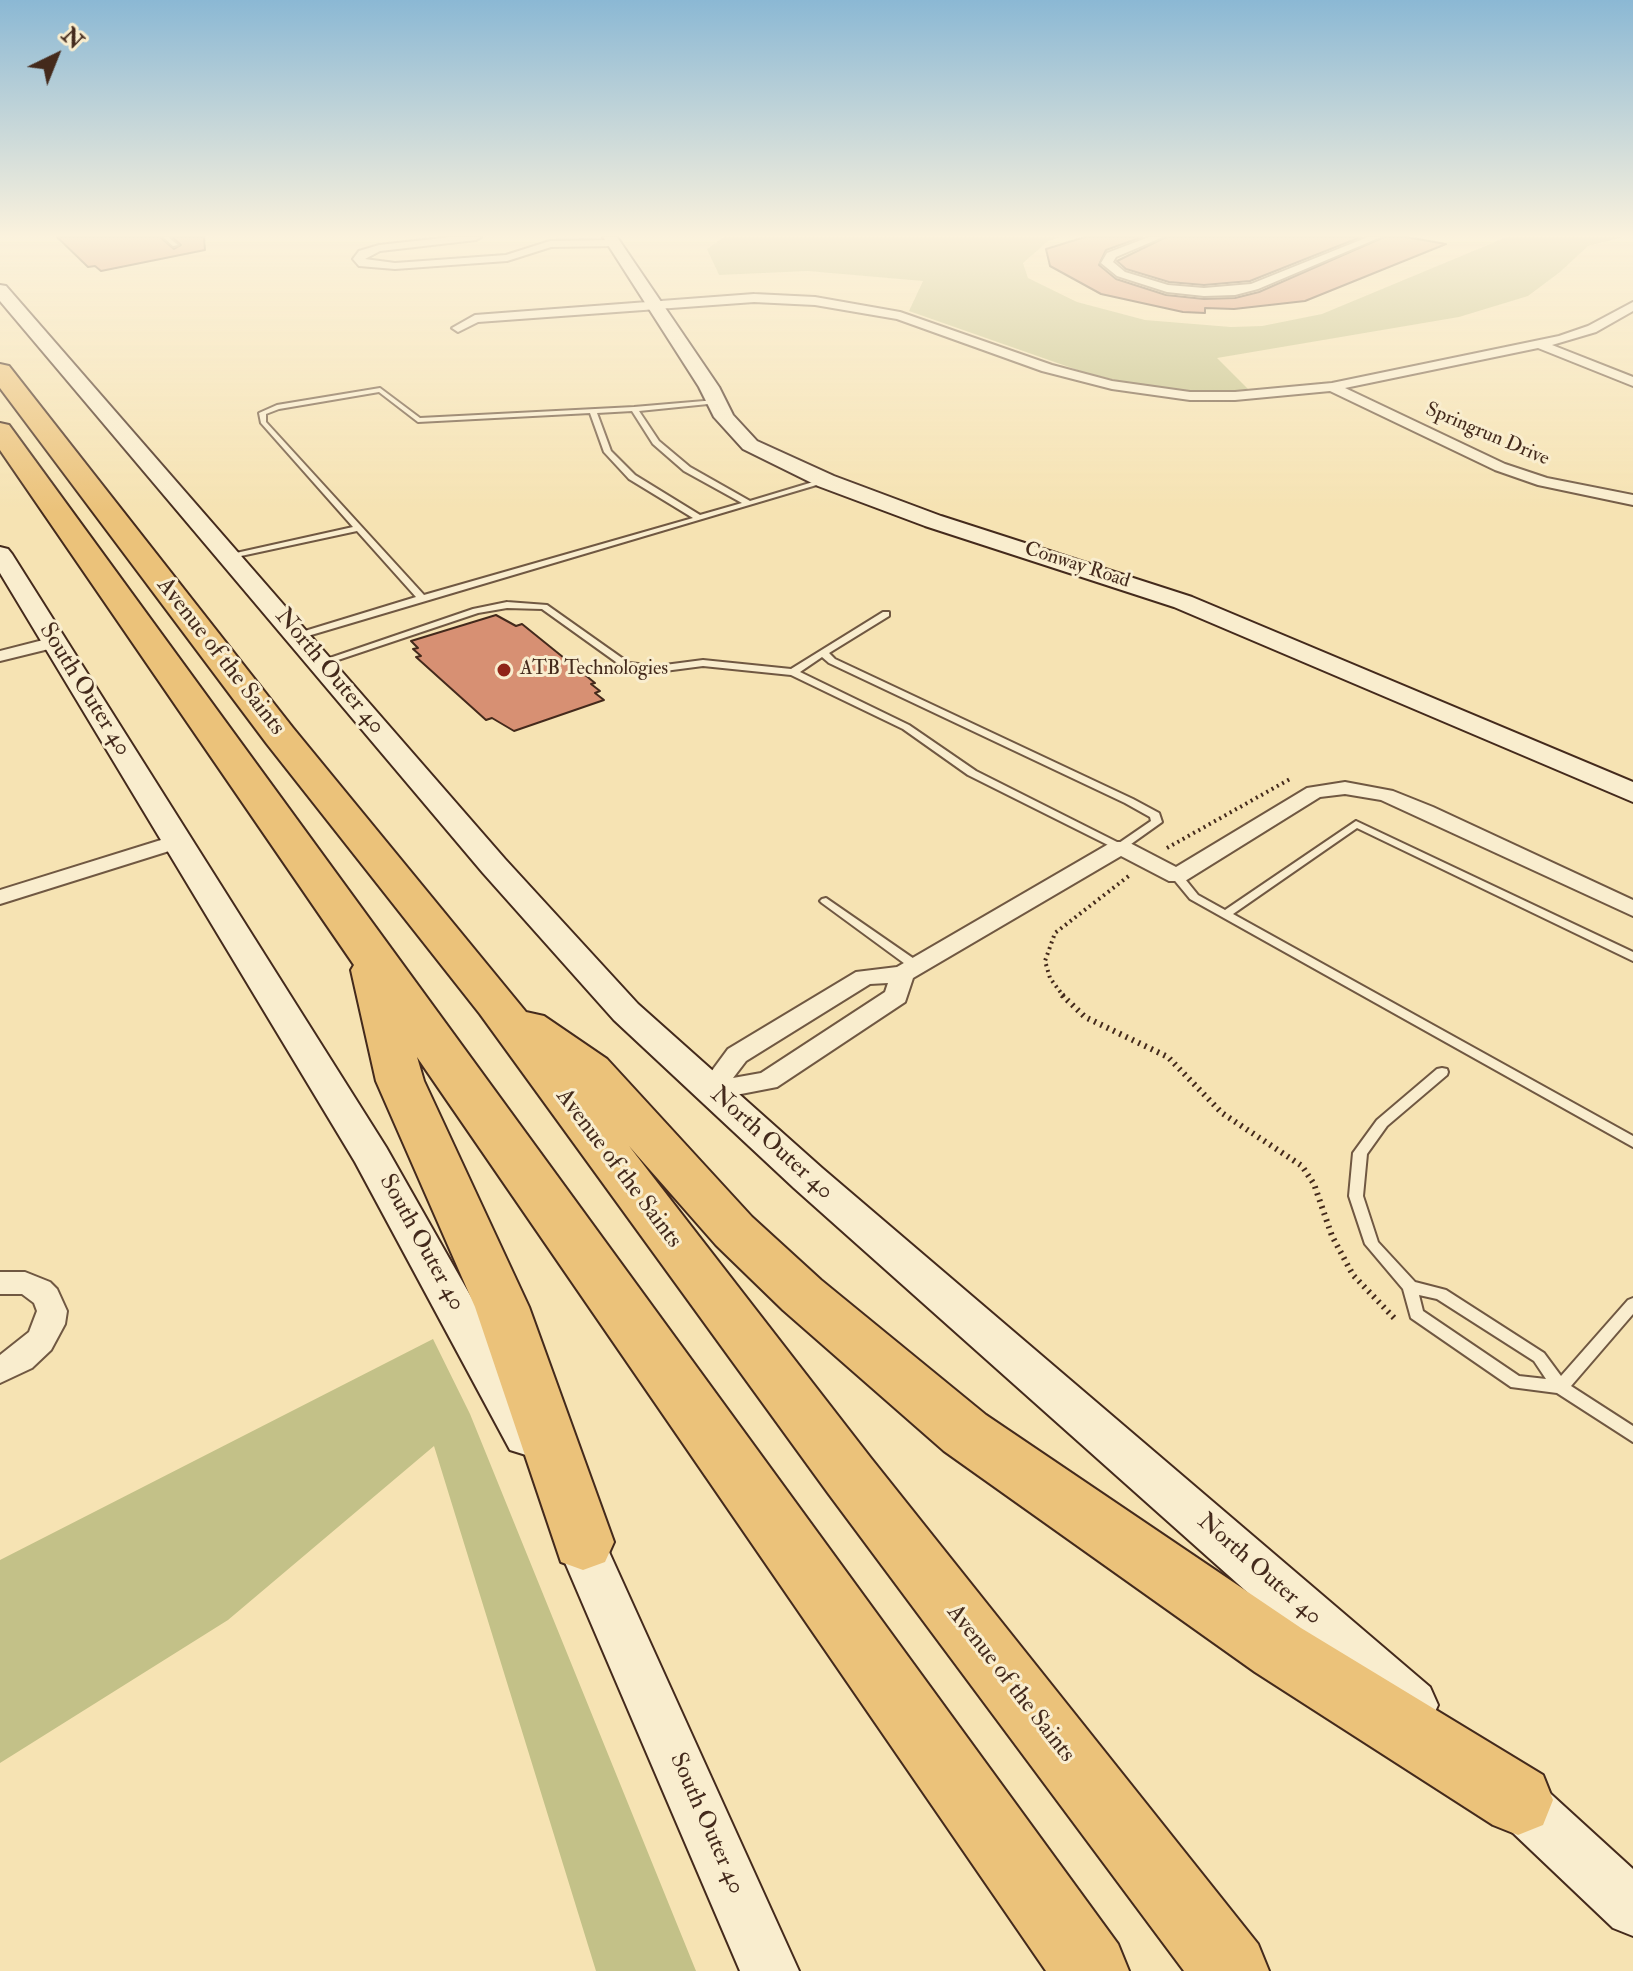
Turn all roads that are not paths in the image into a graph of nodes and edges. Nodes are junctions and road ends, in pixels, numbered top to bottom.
1 (34, 329) edge
2 (671, 329) edge
3 (940, 329) edge
4 (1592, 329) edge
5 (1539, 344) junction
6 (0, 371) edge
7 (1633, 382) edge
8 (1332, 387) junction
9 (1626, 396) dead end
10 (716, 402) junction
11 (634, 409) junction
12 (593, 412) junction
13 (0, 431) edge
14 (826, 481) junction
15 (1633, 500) edge
16 (749, 504) junction
17 (699, 518) junction
18 (359, 528) junction
19 (0, 554) edge
20 (230, 557) junction
21 (422, 598) junction
22 (886, 614) dead end
23 (55, 642) junction
24 (309, 649) junction
25 (823, 653) junction
26 (0, 656) edge
27 (793, 672) junction
28 (1633, 793) edge
29 (177, 841) junction
30 (1120, 847) junction
31 (1177, 876) junction
32 (0, 897) edge
33 (826, 901) dead end
34 (1633, 909) edge
35 (1226, 914) junction
36 (367, 948) junction
37 (1633, 957) edge
38 (909, 970) junction
39 (496, 1004) junction
40 (1442, 1072) dead end
41 (710, 1091) junction
42 (1633, 1142) edge
43 (0, 1283) edge
44 (1410, 1287) junction
45 (1633, 1304) edge
46 (0, 1370) edge
47 (1560, 1387) junction
48 (1633, 1435) edge
49 (583, 1542) junction
50 (1518, 1800) junction
51 (1633, 1908) edge
52 (770, 1971) edge
53 (1091, 1971) edge
54 (1231, 1971) edge

1 - 20 street, North Outer 40
2 - 10 street, Conway Road
3 - 8 street
4 - 5 street
5 - 7 street
5 - 8 street
6 - 39 highway, Avenue of the Saints
7 - 9 street
8 - 15 street, Springrun Drive
10 - 11 lane
10 - 14 street, Conway Road
11 - 12 lane
11 - 16 lane
12 - 17 lane
12 - 18 lane
13 - 36 highway, Avenue of the Saints
14 - 16 lane
14 - 28 street, Conway Road
16 - 17 lane
17 - 21 lane
18 - 20 lane
18 - 21 lane
19 - 23 street, South Outer 40
20 - 24 street, North Outer 40
21 - 24 lane
22 - 25 lane
23 - 26 street
23 - 29 street, South Outer 40
24 - 27 lane
24 - 41 street, North Outer 40
25 - 27 lane
25 - 30 lane
27 - 30 lane
29 - 32 street
29 - 49 street, South Outer 40
30 - 31 street
30 - 38 street
31 - 34 street
31 - 35 lane
33 - 38 lane
35 - 37 lane
35 - 42 lane
36 - 49 highway
36 - 53 highway, Avenue of the Saints
38 - 41 street
38 - 41 street
39 - 50 highway
39 - 54 highway, Avenue of the Saints
40 - 44 lane
41 - 50 street, North Outer 40
43 - 46 street
44 - 47 lane
44 - 47 lane
45 - 47 lane
47 - 48 lane
49 - 52 street, South Outer 40
50 - 51 street, North Outer 40

